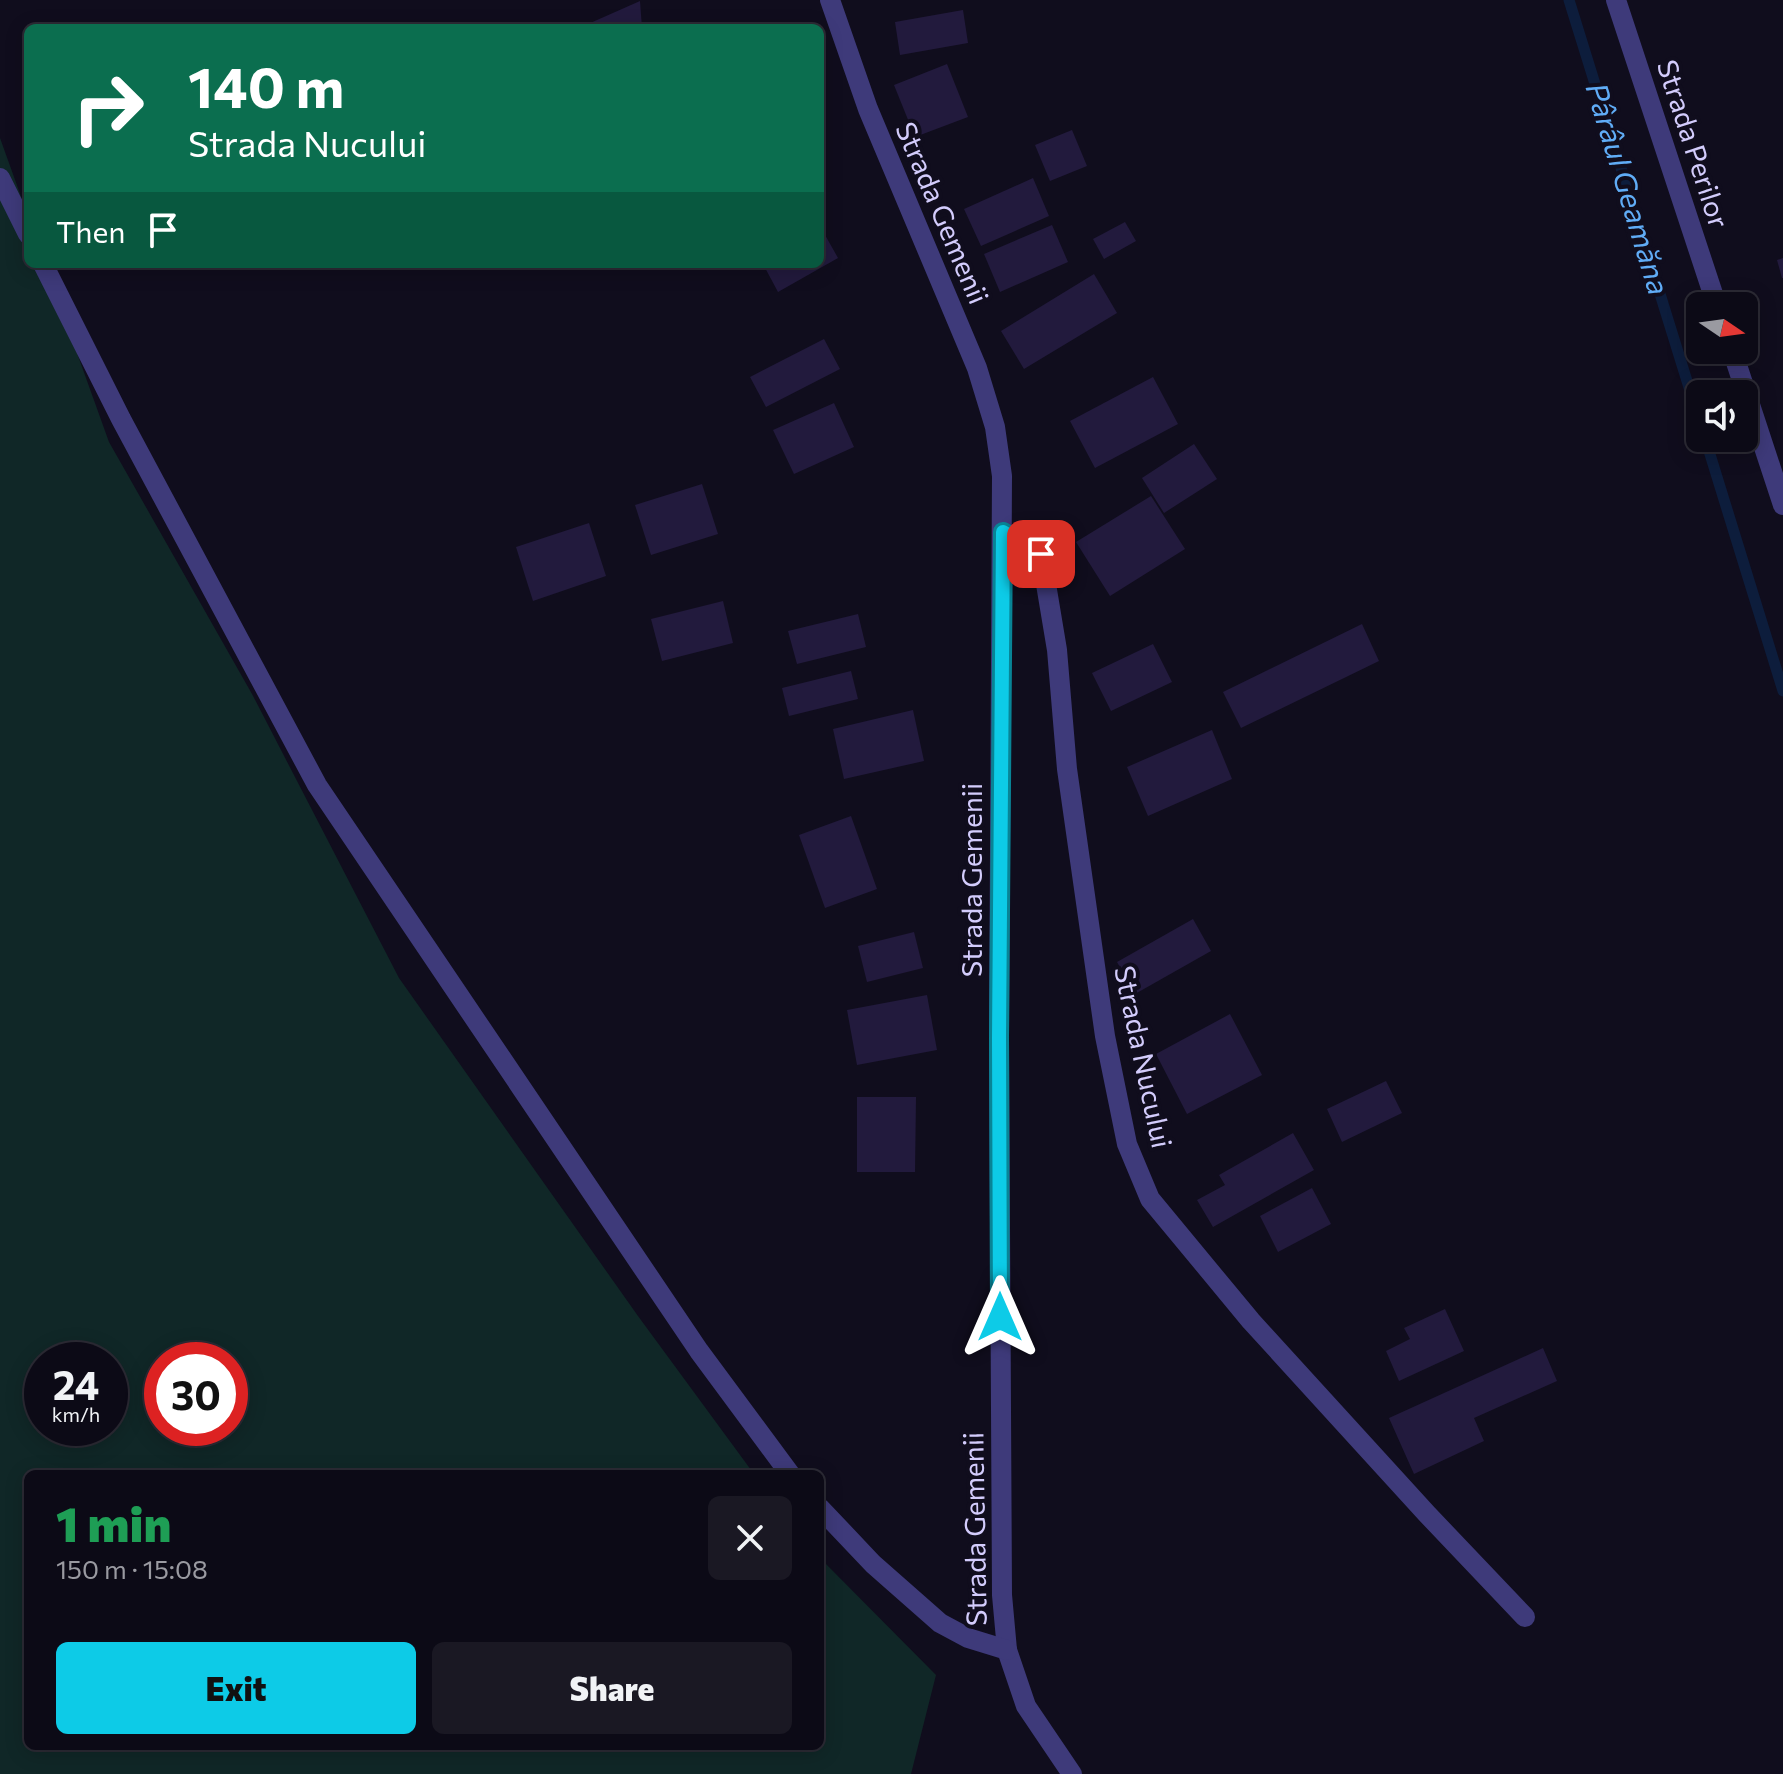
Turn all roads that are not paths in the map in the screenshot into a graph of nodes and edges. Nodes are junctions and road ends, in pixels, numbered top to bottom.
1 (830, 0) edge
2 (1616, 0) edge
3 (0, 178) edge
4 (24, 226) edge
5 (45, 268) edge
6 (1712, 292) edge
7 (1737, 364) edge
8 (1783, 505) edge
9 (1003, 532) junction
10 (787, 1470) edge
11 (824, 1512) edge
12 (1525, 1617) dead end
13 (1007, 1650) junction
14 (1072, 1774) edge

1 - 9 street, Strada Gemenii
2 - 6 street, Strada Perilor
3 - 4 street
5 - 10 street
7 - 8 street
9 - 12 street, Strada Nucului
9 - 13 street, Strada Gemenii
11 - 13 street
13 - 14 street, Strada Gemenii

